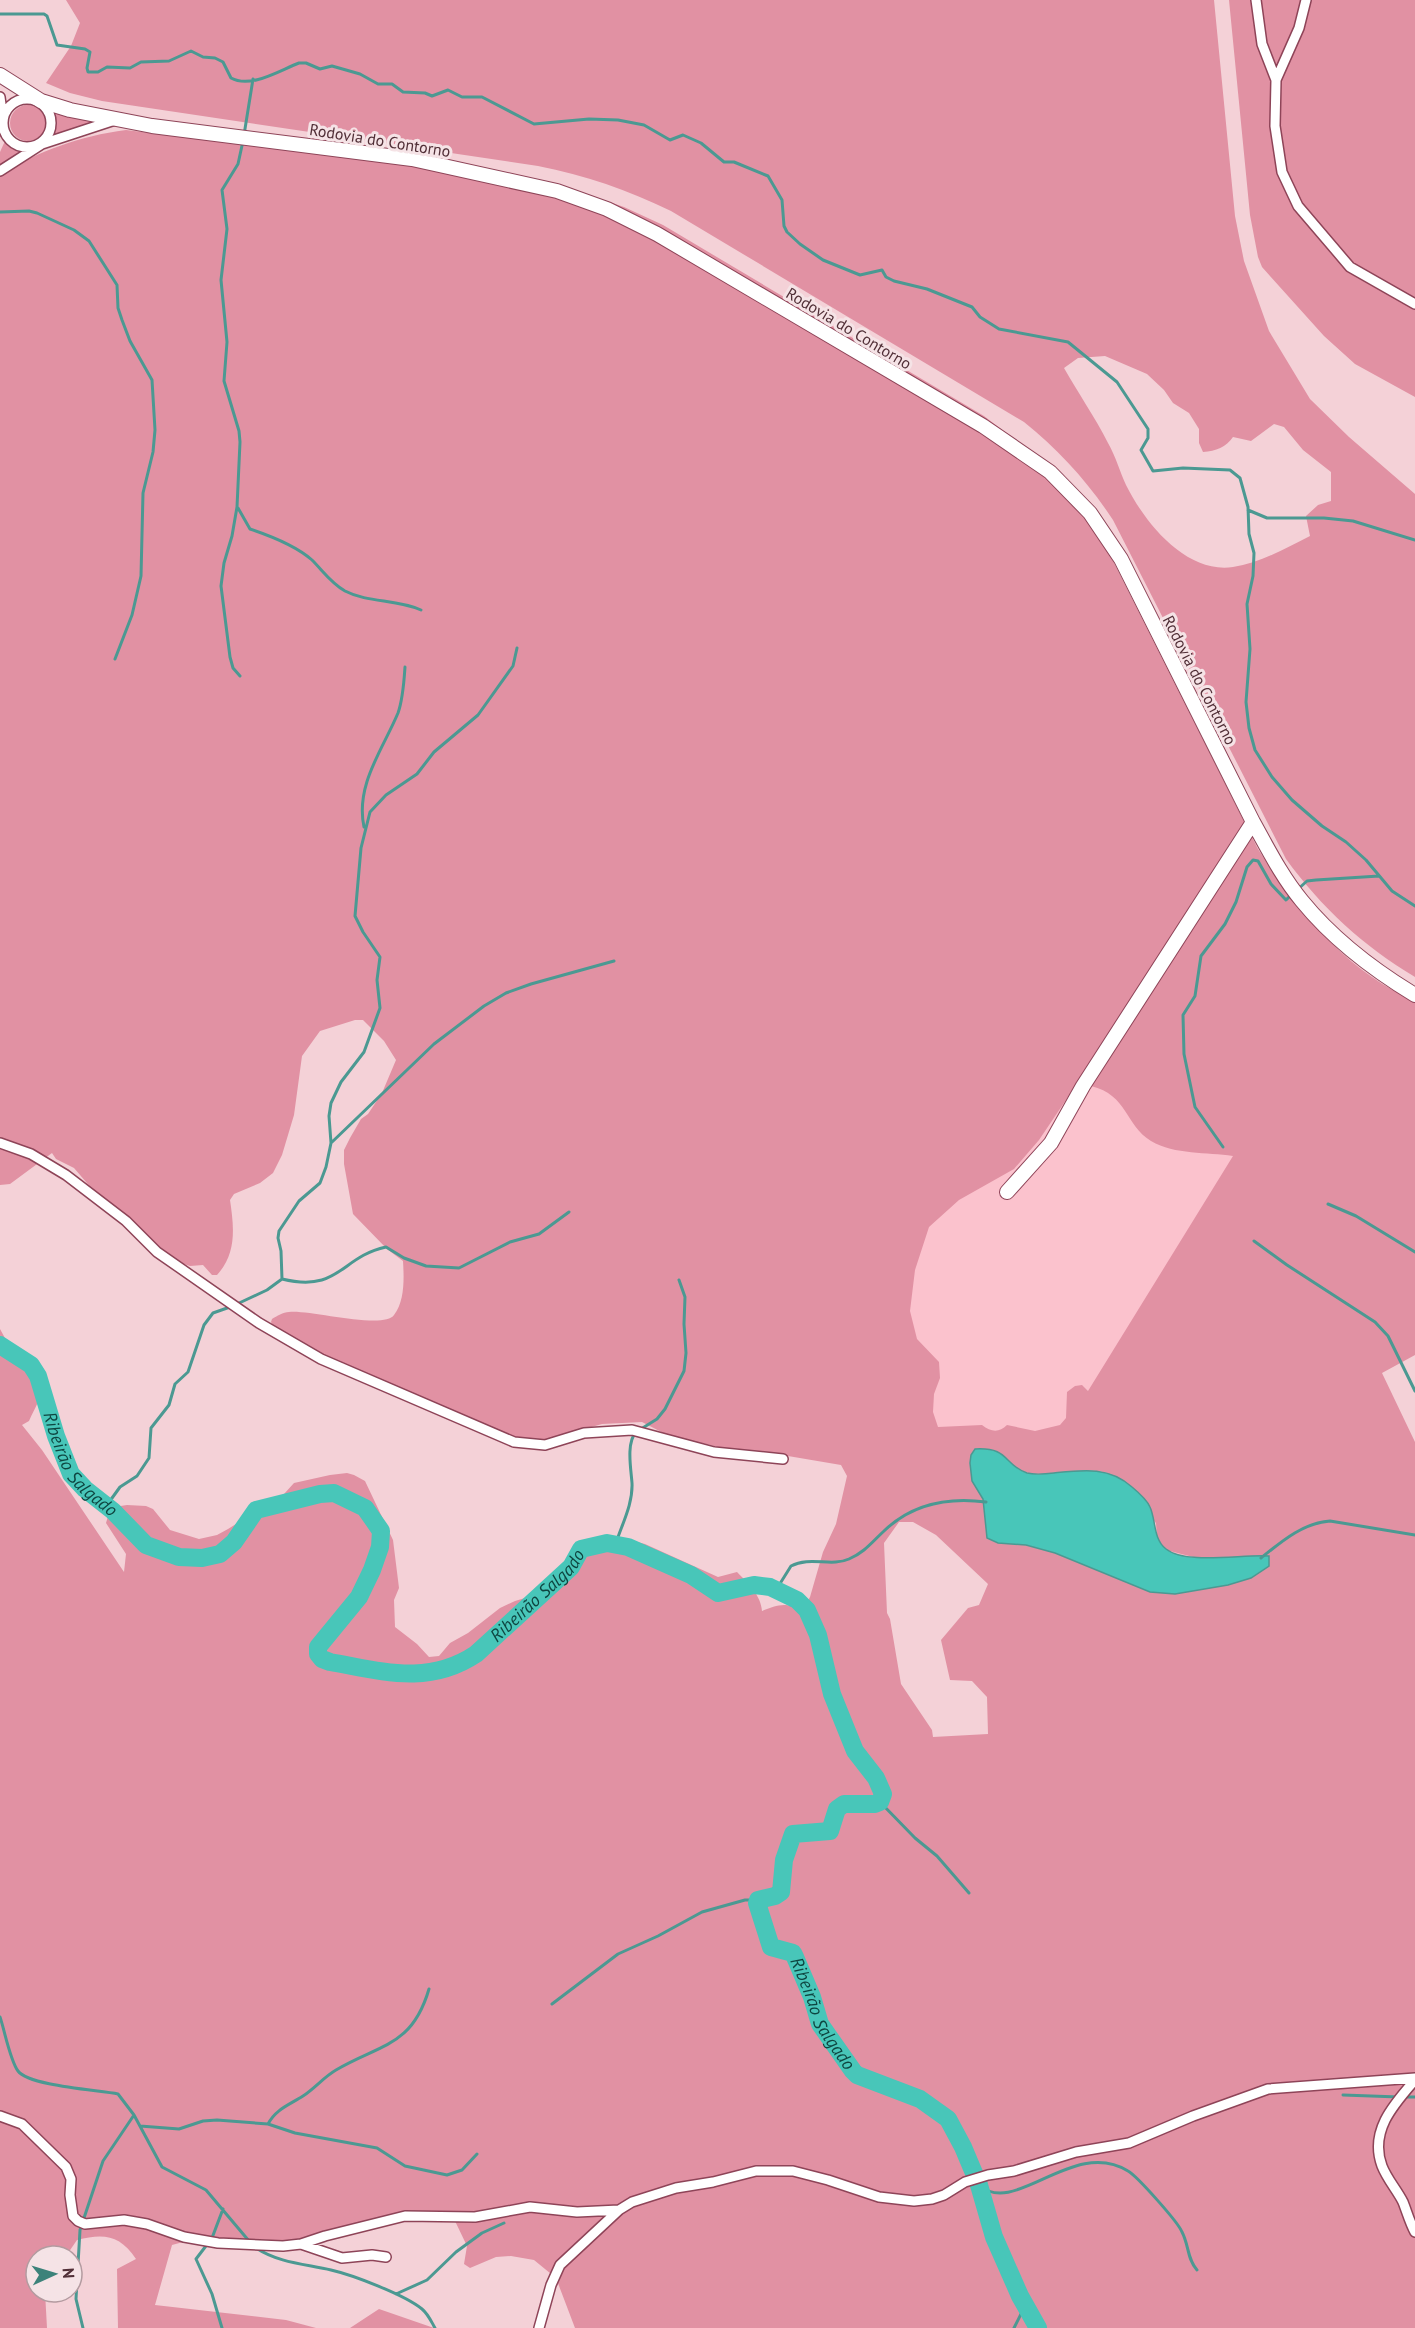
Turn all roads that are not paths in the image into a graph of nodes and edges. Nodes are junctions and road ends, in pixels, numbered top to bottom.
1 (1256, 0) edge
2 (1306, 0) edge
3 (0, 75) edge
4 (1276, 80) junction
5 (0, 98) edge
6 (42, 101) junction
7 (118, 119) junction
8 (3, 122) junction
9 (0, 137) edge
10 (42, 144) junction
11 (0, 171) edge
12 (1415, 304) edge
13 (1253, 822) junction
14 (1415, 994) edge
15 (0, 1143) edge
16 (1007, 1192) dead end
17 (783, 1459) dead end
18 (1415, 2079) edge
19 (0, 2116) edge
20 (619, 2210) junction
21 (1415, 2232) edge
22 (301, 2244) junction
23 (386, 2257) dead end
24 (539, 2328) edge

1 - 4 street
2 - 4 street
3 - 6 main road, Rodovia do Contorno
4 - 12 street
5 - 8 street
6 - 7 main road, Rodovia do Contorno
6 - 8 street
6 - 10 street
7 - 10 street
7 - 13 main road, Rodovia do Contorno
8 - 9 street
8 - 10 street
10 - 11 street
13 - 14 main road, Rodovia do Contorno
13 - 16 main road
15 - 17 street
18 - 20 street
18 - 21 street
19 - 22 street
20 - 22 street
20 - 24 street
22 - 23 street

